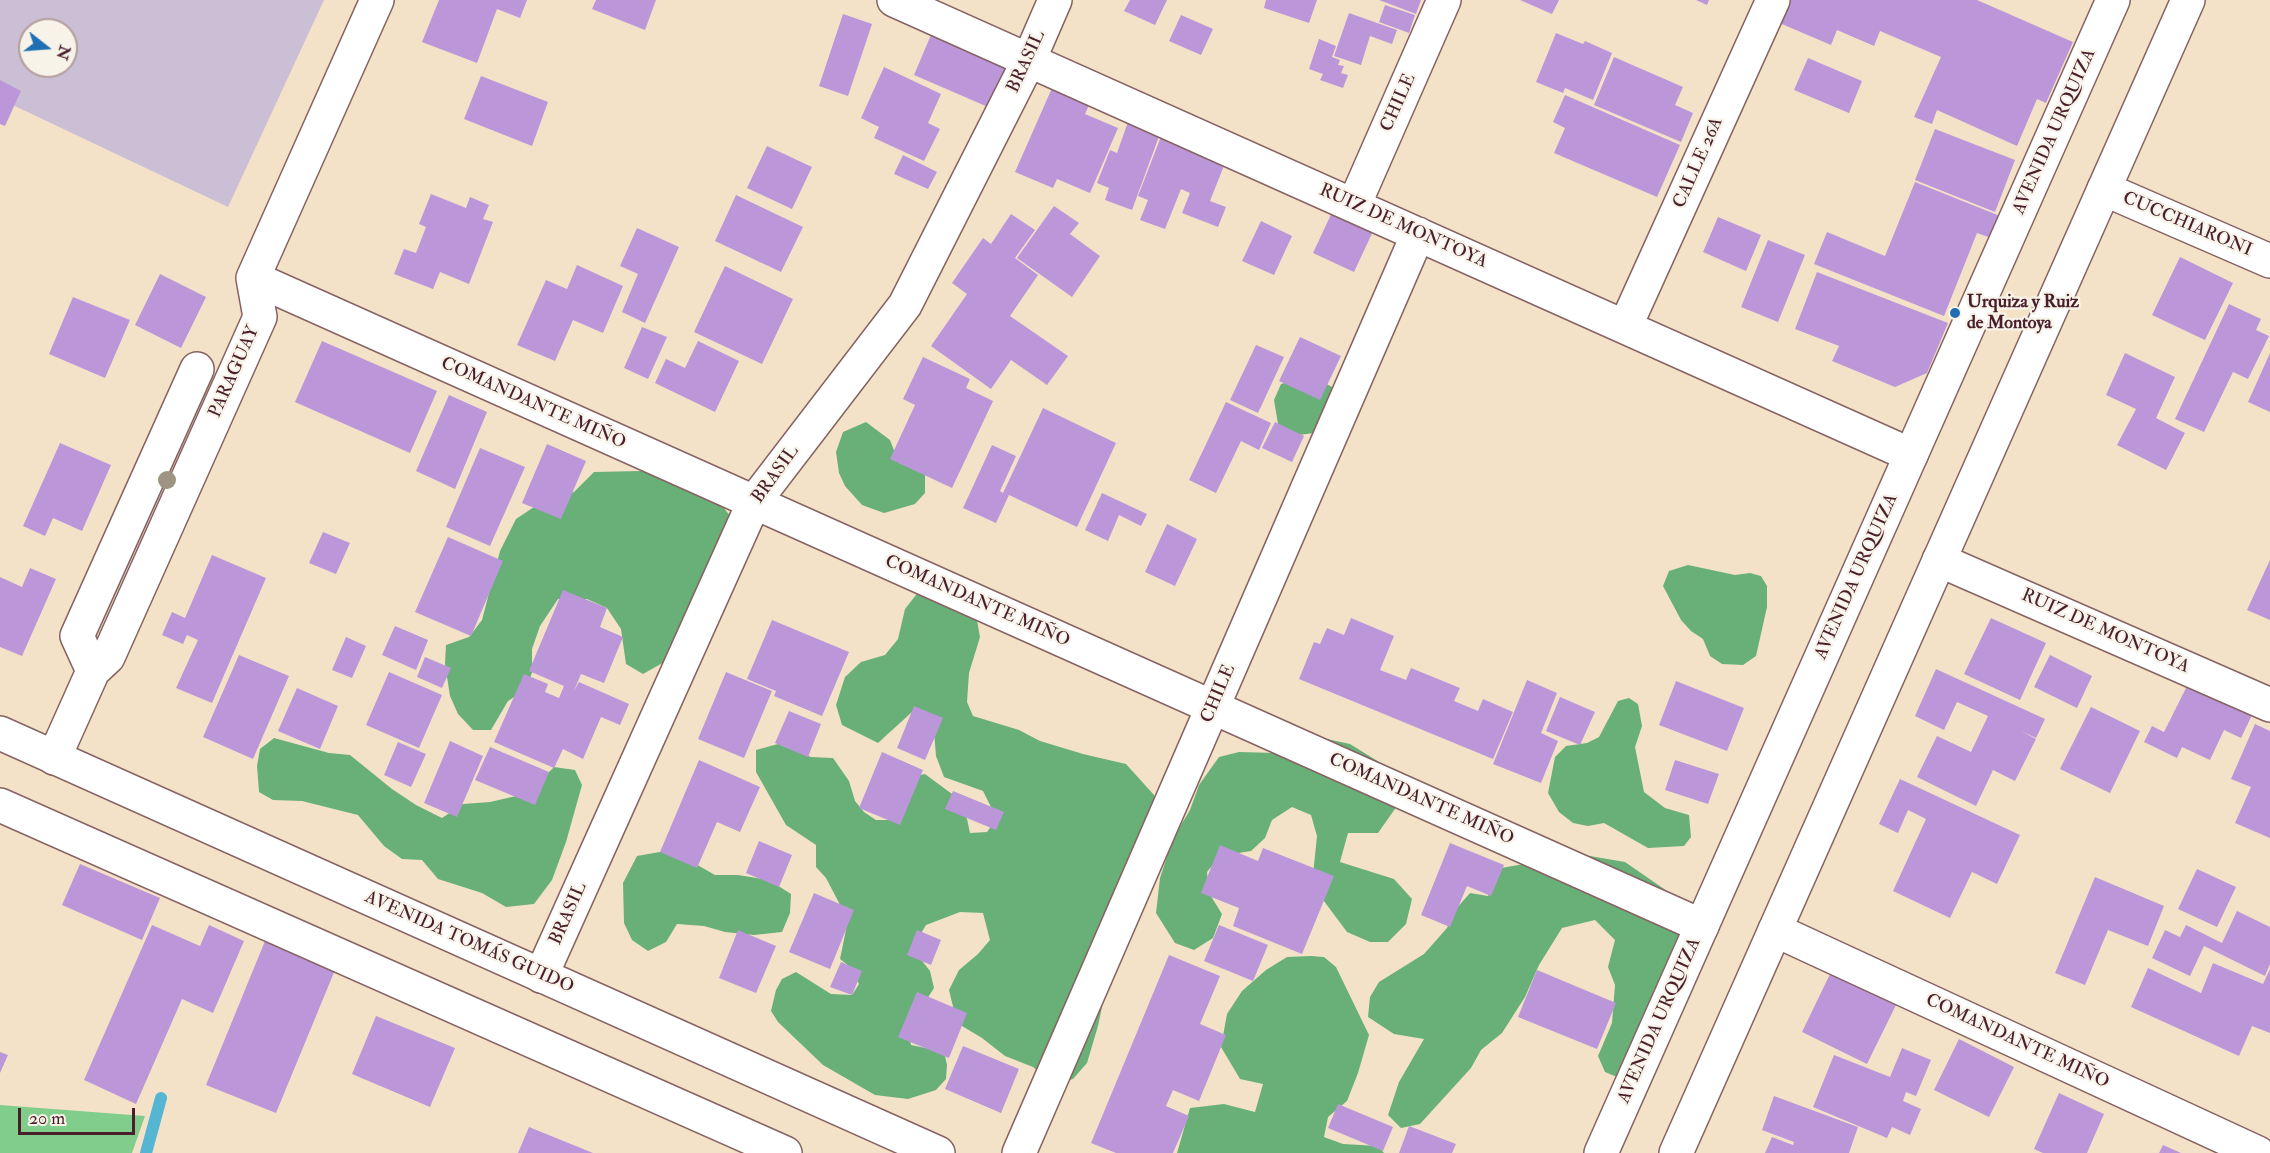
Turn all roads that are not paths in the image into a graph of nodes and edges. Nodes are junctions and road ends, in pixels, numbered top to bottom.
1 (377, 0) edge
2 (894, 0) edge
3 (1055, 0) edge
4 (1444, 0) edge
5 (1773, 0) edge
6 (2114, 0) edge
7 (2188, 0) edge
8 (1029, 60) junction
9 (2104, 189) junction
10 (1354, 205) junction
11 (1418, 234) junction
12 (2270, 261) edge
13 (253, 278) junction
14 (1625, 327) junction
15 (196, 369) dead end
16 (1911, 455) junction
17 (754, 502) junction
18 (1939, 560) junction
19 (93, 671) junction
20 (2270, 705) edge
21 (1213, 707) junction
22 (0, 733) edge
23 (54, 758) junction
24 (0, 805) edge
25 (1702, 926) junction
26 (1775, 930) junction
27 (541, 976) junction
28 (785, 1153) edge
29 (938, 1153) edge
30 (1019, 1153) edge
31 (1601, 1153) edge
32 (1676, 1153) edge
33 (2258, 1153) edge

1 - 13 street
2 - 8 street, RUIZ DE MONTOYA
3 - 8 street, BRASIL
4 - 10 street, CHILE
5 - 14 street, CALLE 26A
6 - 16 street, AVENIDA URQUIZA
7 - 9 street
8 - 10 street, RUIZ DE MONTOYA
8 - 17 street, BRASIL
9 - 12 street, CUCCHIARONI
9 - 18 street
10 - 11 street, RUIZ DE MONTOYA
11 - 14 street, RUIZ DE MONTOYA
11 - 21 street, CHILE
13 - 17 street, COMANDANTE MIÑO
13 - 19 street, PARAGUAY
14 - 16 street, RUIZ DE MONTOYA
15 - 19 street, PARAGUAY
16 - 25 street, AVENIDA URQUIZA
17 - 21 street, COMANDANTE MIÑO
17 - 27 street, BRASIL
18 - 20 street, RUIZ DE MONTOYA
18 - 26 street
19 - 23 street, PARAGUAY
21 - 25 street, COMANDANTE MIÑO
21 - 30 street, CHILE
22 - 23 street, AVENIDA TOMÁS GUIDO
23 - 27 street, AVENIDA TOMÁS GUIDO
24 - 28 street
25 - 31 street, AVENIDA URQUIZA
26 - 32 street
26 - 33 street, COMANDANTE MIÑO
27 - 29 street, AVENIDA TOMÁS GUIDO

